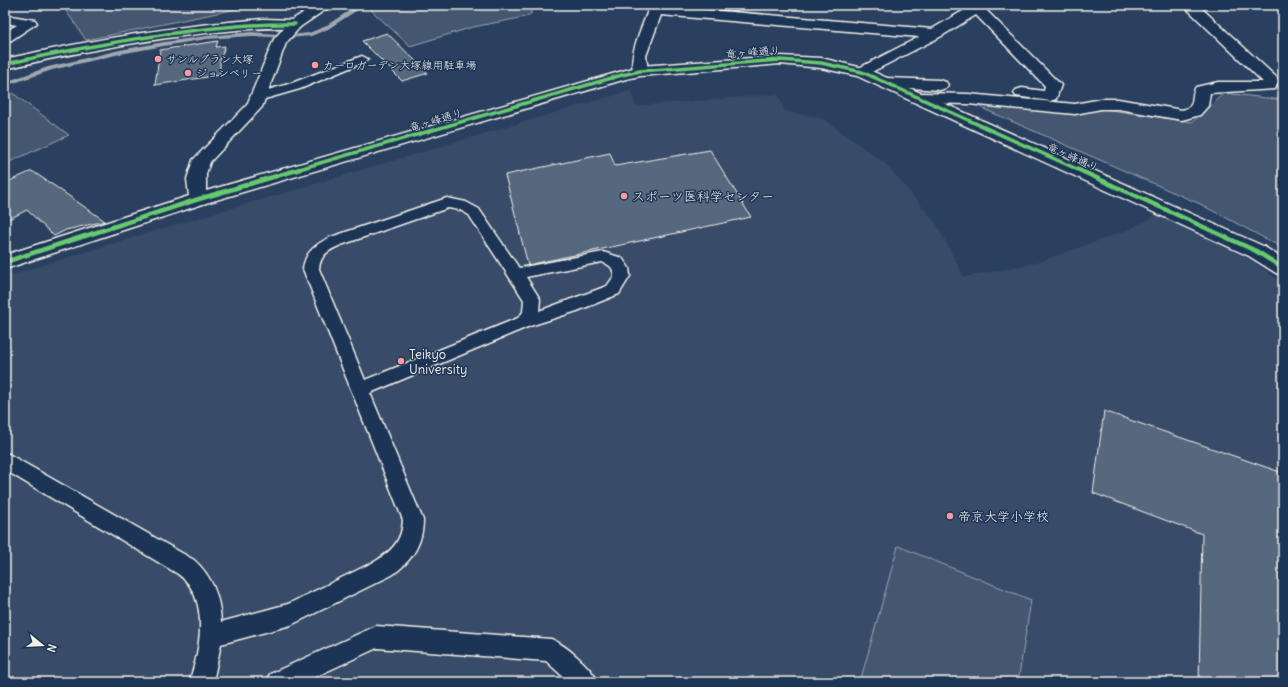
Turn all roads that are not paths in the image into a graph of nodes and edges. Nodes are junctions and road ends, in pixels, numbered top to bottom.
1 (325, 5) edge
2 (1190, 5) edge
3 (656, 7) edge
4 (980, 7) edge
5 (5, 19) edge
6 (288, 32) junction
7 (935, 34) junction
8 (5, 38) edge
9 (362, 59) dead end
10 (5, 64) edge
11 (640, 71) junction
12 (862, 72) junction
13 (886, 83) junction
14 (258, 97) junction
15 (918, 98) junction
16 (199, 200) junction
17 (5, 262) edge
18 (1283, 268) edge
19 (515, 274) junction
20 (524, 322) junction
21 (362, 389) junction
22 (5, 460) edge
23 (210, 636) junction
24 (201, 682) edge
25 (278, 682) edge
26 (586, 682) edge

1 - 6 street
2 - 15 street
3 - 7 street
3 - 11 street
4 - 7 street
4 - 13 street
5 - 8 street
6 - 10 street
6 - 14 street
7 - 12 street
9 - 14 lane
11 - 12 street, 竜ヶ峰通り
11 - 16 street, 竜ヶ峰通り
12 - 13 street, 竜ヶ峰通り
13 - 15 street, 竜ヶ峰通り
14 - 16 street
15 - 18 street, 竜ヶ峰通り
16 - 17 street, 竜ヶ峰通り
19 - 20 lane
19 - 20 lane
19 - 21 lane
20 - 21 lane
21 - 23 lane
22 - 23 lane
23 - 24 lane
25 - 26 lane

